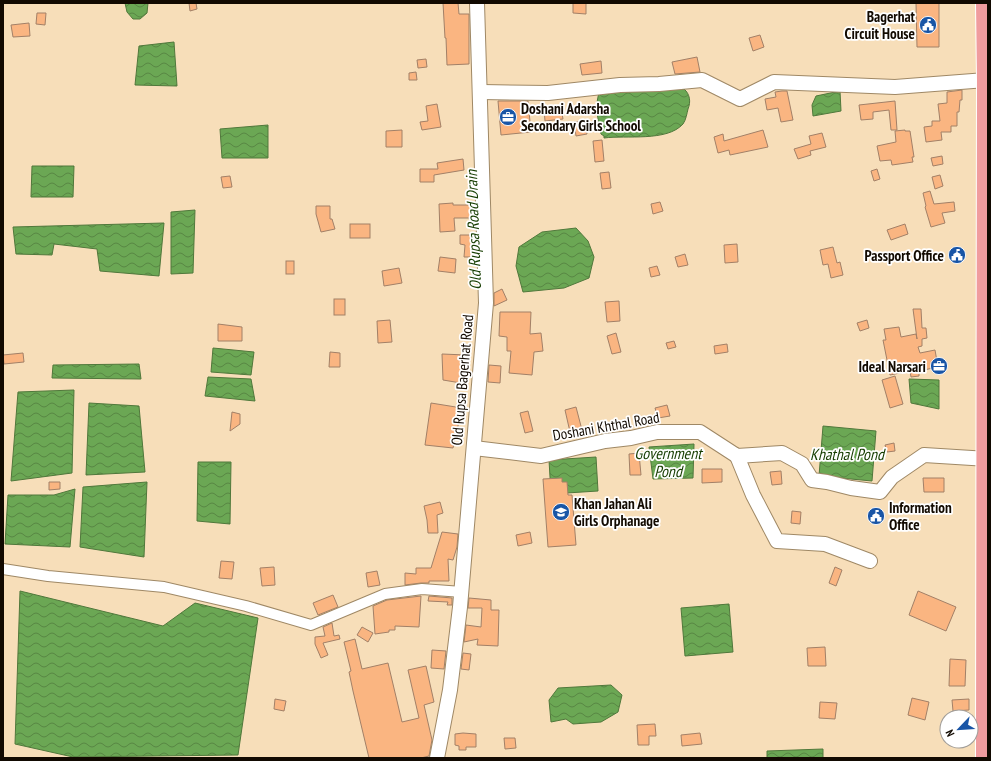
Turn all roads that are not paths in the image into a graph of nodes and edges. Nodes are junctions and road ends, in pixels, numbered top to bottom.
1 (477, 3) edge
2 (985, 3) edge
3 (986, 80) junction
4 (482, 92) dead end
5 (474, 448) junction
6 (738, 456) junction
7 (987, 459) edge
8 (870, 561) dead end
9 (3, 569) edge
10 (462, 592) junction
11 (437, 758) edge
12 (985, 758) edge

1 - 5 street, Old Rupsa Bagerhat Road
2 - 3 highway
3 - 4 street
3 - 7 highway
5 - 6 street, Doshani Khthal Road
5 - 10 street, Old Rupsa Bagerhat Road
6 - 7 street
6 - 8 street
7 - 12 highway
9 - 10 street
10 - 11 street, Old Rupsa Bagerhat Road

